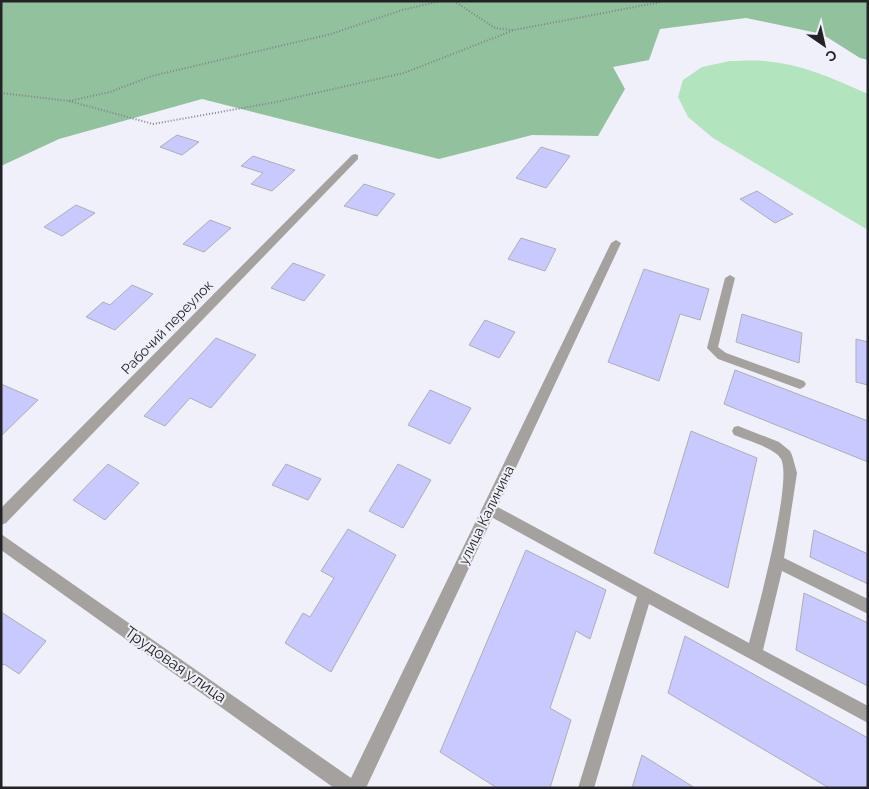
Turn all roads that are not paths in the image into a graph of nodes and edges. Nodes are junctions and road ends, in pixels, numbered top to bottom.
1 (355, 157) dead end
2 (616, 243) dead end
3 (730, 278) dead end
4 (800, 384) dead end
5 (738, 431) dead end
6 (489, 509) junction
7 (1, 518) edge
8 (1, 541) edge
9 (777, 562) junction
10 (645, 596) junction
11 (868, 607) edge
12 (754, 654) junction
13 (868, 715) edge
14 (350, 788) edge
15 (356, 788) edge
16 (586, 788) edge

1 - 7 street, Рабочий переулок
2 - 6 street, улица Калинина
3 - 4 lane
5 - 9 lane
6 - 10 lane
6 - 15 street, улица Калинина
8 - 14 street, Трудовая улица
9 - 11 lane
9 - 12 lane
10 - 12 lane
10 - 16 lane
12 - 13 lane

